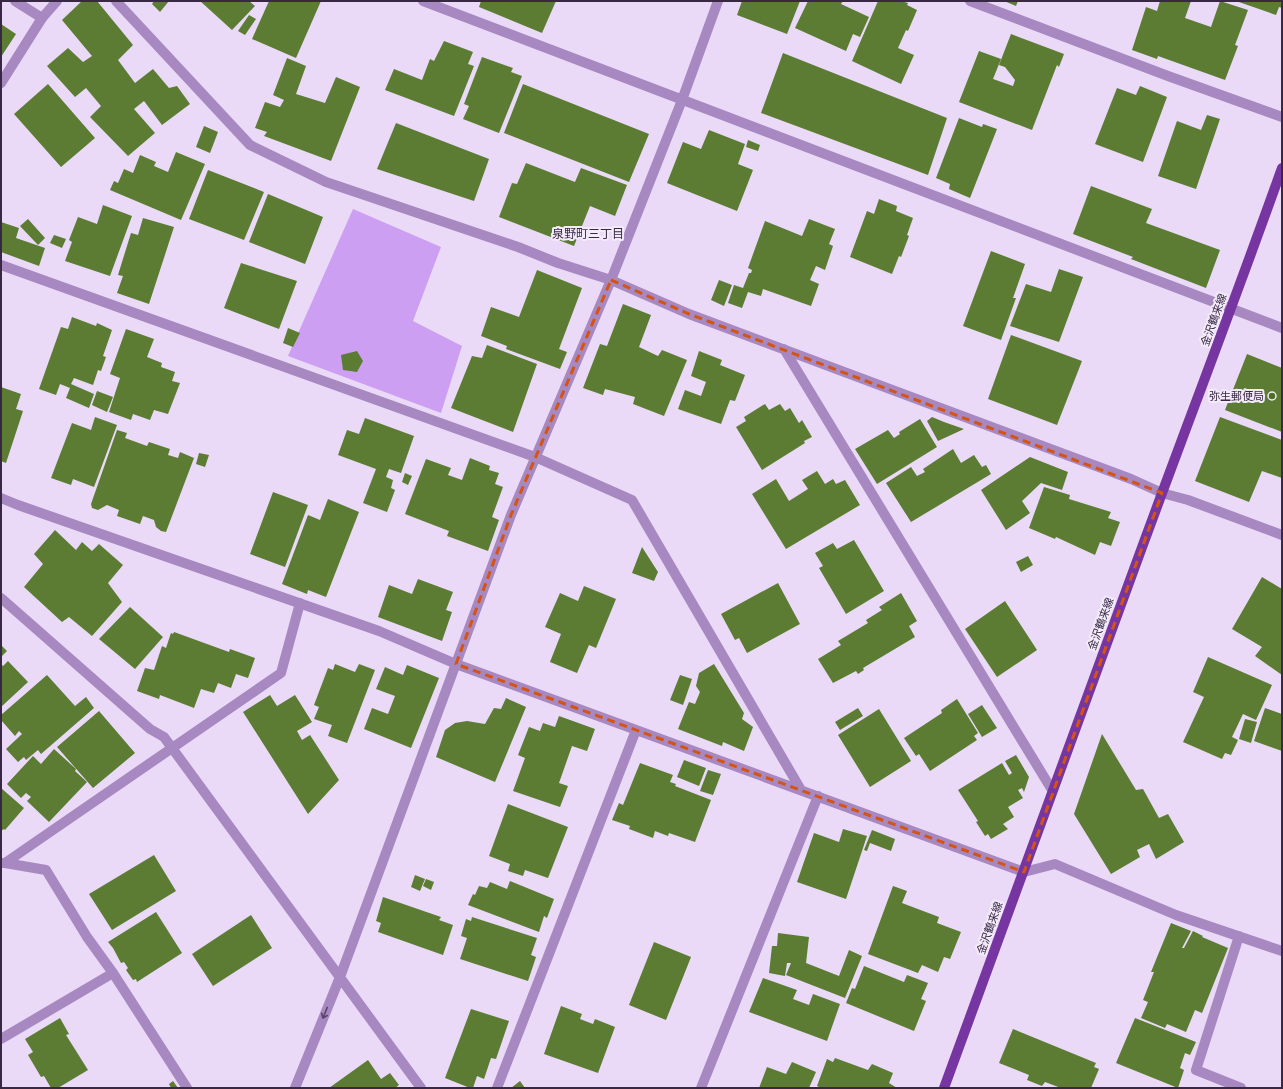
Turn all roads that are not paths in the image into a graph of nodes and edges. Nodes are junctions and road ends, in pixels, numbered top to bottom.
1 (15, 1) edge
2 (56, 1) edge
3 (116, 1) edge
4 (423, 1) edge
5 (718, 1) edge
6 (970, 1) edge
7 (42, 18) junction
8 (1, 83) edge
9 (682, 100) junction
10 (1282, 117) edge
11 (1282, 168) edge
12 (1, 265) edge
13 (611, 280) junction
14 (1231, 310) junction
15 (1282, 328) edge
16 (784, 349) junction
17 (535, 457) junction
18 (1162, 493) junction
19 (1, 498) edge
20 (1282, 534) edge
21 (1, 598) edge
22 (300, 603) junction
23 (456, 664) junction
24 (636, 730) junction
25 (172, 747) junction
26 (801, 790) junction
27 (1052, 790) junction
28 (818, 796) junction
29 (3, 863) edge
30 (1024, 872) junction
31 (1238, 936) junction
32 (1282, 951) edge
33 (113, 973) junction
34 (340, 977) junction
35 (1, 1039) edge
36 (187, 1088) edge
37 (295, 1088) edge
38 (421, 1088) edge
39 (497, 1088) edge
40 (701, 1088) edge
41 (944, 1088) edge
42 (1241, 1088) edge

1 - 7 street
2 - 7 street
3 - 13 street
4 - 9 street
5 - 9 street
6 - 10 street
7 - 8 street
9 - 13 street
9 - 14 street
11 - 14 main road, 金沢鶴来線
12 - 17 street
13 - 16 street
13 - 17 street
14 - 15 street
14 - 18 main road, 金沢鶴来線
16 - 18 street
16 - 27 street
17 - 23 street
17 - 26 street
18 - 20 street
18 - 27 main road, 金沢鶴来線
19 - 22 street
21 - 25 street
22 - 23 street
22 - 25 street
23 - 24 street
23 - 34 street
24 - 26 street
24 - 39 street
25 - 29 street
25 - 34 street
26 - 28 street
27 - 30 main road, 金沢鶴来線
28 - 30 street
28 - 40 street
29 - 33 street
30 - 31 street
30 - 41 main road, 金沢鶴来線
31 - 32 street
31 - 42 street
33 - 35 street
33 - 36 street
34 -> 37 street
34 - 38 street

